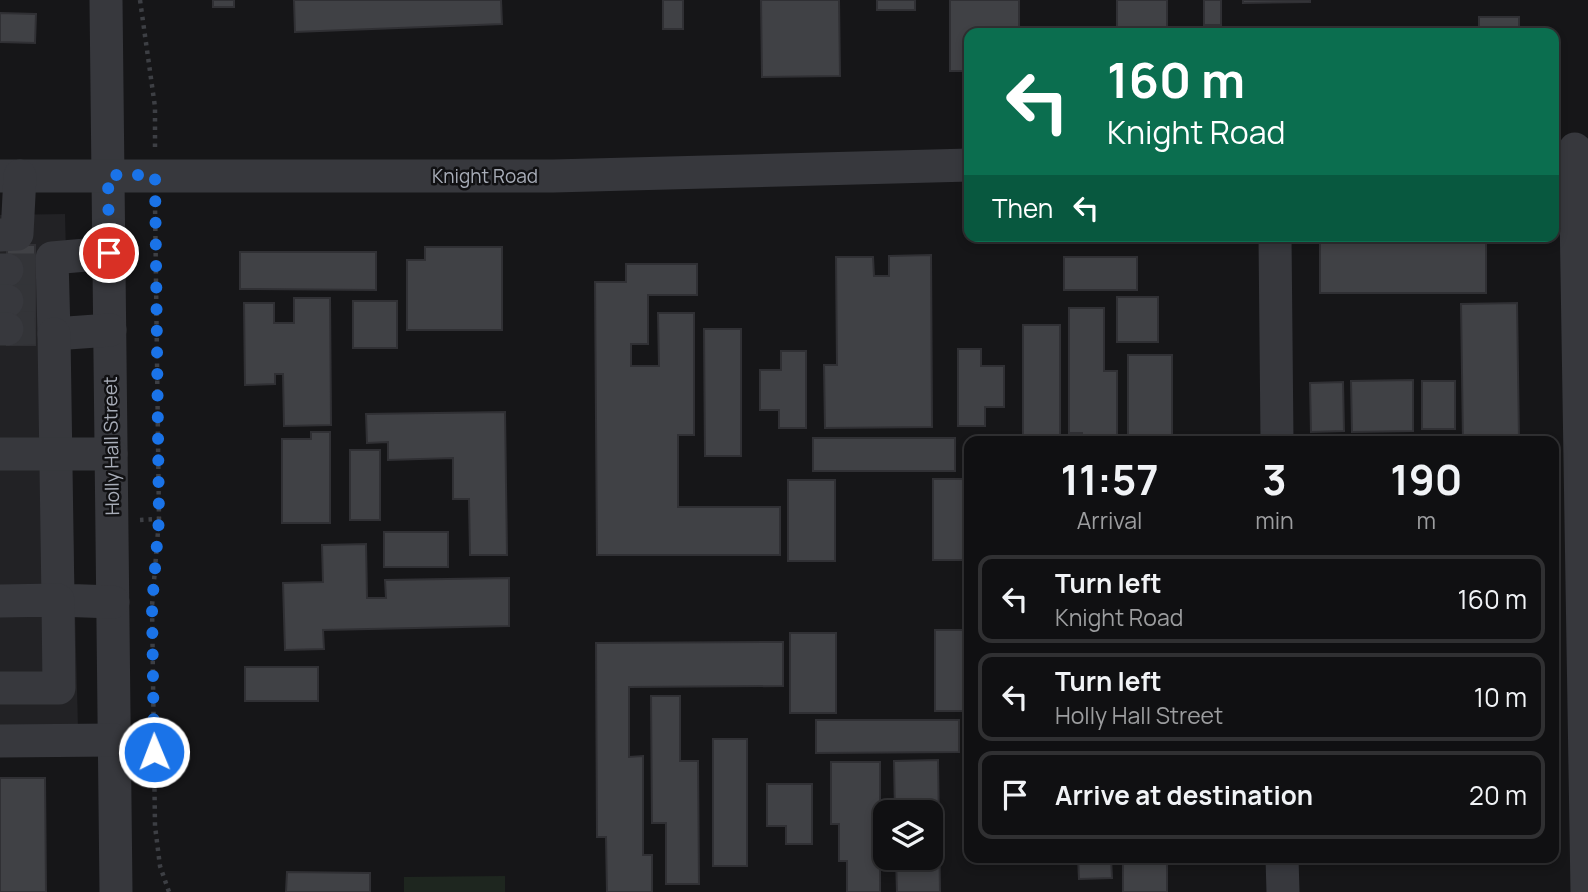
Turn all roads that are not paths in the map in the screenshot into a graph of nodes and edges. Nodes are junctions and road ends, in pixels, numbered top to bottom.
1 (106, 0) edge
2 (1572, 150) edge
3 (964, 164) edge
4 (108, 175) junction
5 (10, 176) edge
6 (8, 234) edge
7 (1275, 242) edge
8 (109, 253) junction
9 (28, 299) edge
10 (110, 330) junction
11 (1277, 436) edge
12 (0, 454) edge
13 (55, 454) junction
14 (111, 454) junction
15 (58, 600) junction
16 (0, 601) edge
17 (113, 602) junction
18 (0, 688) edge
19 (114, 740) junction
20 (0, 741) edge
21 (1586, 744) edge
22 (1282, 863) edge
23 (116, 892) edge
24 (1283, 892) edge
25 (1587, 892) edge

1 - 4 street, Holly Hall Street
2 - 21 street
3 - 4 street, Knight Road
4 - 5 street, Knight Road
4 - 8 street, Holly Hall Street
5 - 6 street
6 - 9 street
7 - 11 street
8 - 9 street
8 - 10 street, Holly Hall Street
9 - 10 street
9 - 13 street
10 - 14 street, Holly Hall Street
12 - 13 street
13 - 14 street
13 - 15 street
14 - 17 street, Holly Hall Street
15 - 16 street
15 - 17 street
15 - 18 street
17 - 19 street, Holly Hall Street
19 - 20 street
19 - 23 street, Holly Hall Street
21 - 25 street
22 - 24 street

